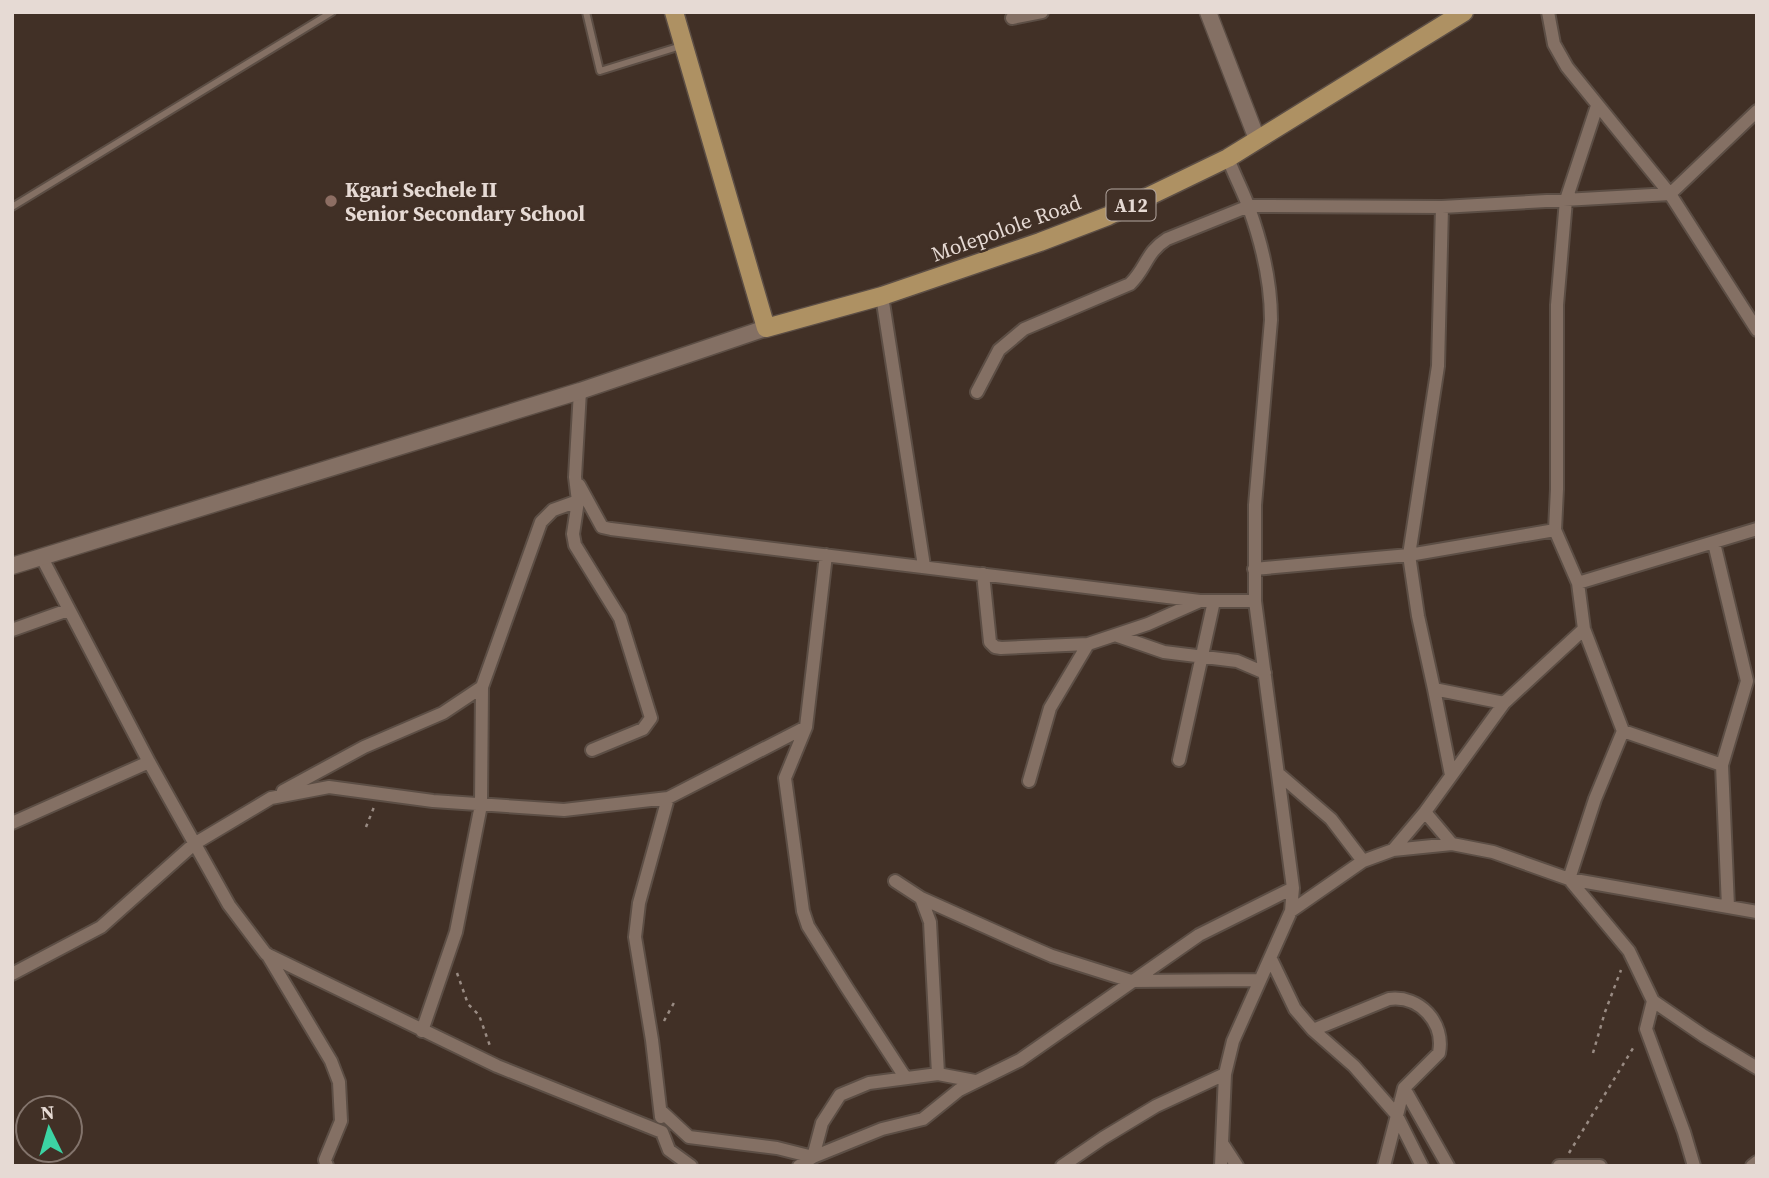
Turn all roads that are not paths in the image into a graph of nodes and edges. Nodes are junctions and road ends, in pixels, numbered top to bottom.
1 (332, 12) edge
2 (586, 12) edge
3 (674, 12) edge
4 (1042, 12) edge
5 (1208, 12) edge
6 (1464, 12) edge
7 (1548, 12) edge
8 (1012, 18) dead end
9 (683, 46) junction
10 (1597, 106) junction
11 (1757, 111) edge
12 (1257, 139) junction
13 (1228, 158) junction
14 (1670, 194) junction
15 (1566, 200) junction
16 (1249, 206) junction
17 (12, 207) edge
18 (1442, 207) junction
19 (882, 296) junction
20 (766, 328) junction
21 (1757, 330) edge
22 (580, 391) junction
23 (976, 391) dead end
24 (575, 477) junction
25 (578, 501) junction
26 (574, 521) junction
27 (602, 527) junction
28 (1757, 529) edge
29 (1555, 530) junction
30 (1714, 543) junction
31 (826, 555) junction
32 (1409, 555) junction
33 (41, 556) junction
34 (12, 566) edge
35 (923, 566) junction
36 (1254, 569) junction
37 (983, 574) junction
38 (1578, 583) junction
39 (1200, 601) junction
40 (1214, 601) junction
41 (1255, 601) junction
42 (68, 610) junction
43 (1584, 628) junction
44 (12, 630) edge
45 (1115, 635) junction
46 (1088, 644) junction
47 (1202, 657) junction
48 (1265, 673) junction
49 (482, 687) junction
50 (1434, 689) junction
51 (1504, 703) junction
52 (806, 727) junction
53 (1623, 731) junction
54 (592, 750) dead end
55 (1179, 760) dead end
56 (149, 762) junction
57 (1723, 765) junction
58 (1280, 775) junction
59 (1451, 775) junction
60 (1029, 781) dead end
61 (271, 798) junction
62 (668, 798) junction
63 (481, 806) junction
64 (1425, 812) junction
65 (12, 823) edge
66 (194, 844) junction
67 (1452, 844) junction
68 (1393, 850) junction
69 (1363, 862) junction
70 (1569, 879) junction
71 (895, 881) dead end
72 (1293, 888) junction
73 (921, 898) junction
74 (1728, 907) junction
75 (1291, 911) junction
76 (1757, 912) edge
77 (266, 954) junction
78 (1271, 958) junction
79 (12, 974) edge
80 (1260, 980) junction
81 (1130, 981) junction
82 (1653, 1000) junction
83 (1313, 1030) junction
84 (422, 1031) junction
85 (1757, 1068) edge
86 (938, 1074) junction
87 (1225, 1074) junction
88 (905, 1077) junction
89 (975, 1081) junction
90 (1404, 1088) junction
91 (661, 1111) junction
92 (1396, 1114) junction
93 (662, 1132) junction
94 (1222, 1143) junction
95 (813, 1157) junction
96 (1757, 1162) edge
97 (1561, 1165) edge
98 (327, 1166) edge
99 (691, 1166) edge
100 (799, 1166) edge
101 (1062, 1166) edge
102 (1221, 1166) edge
103 (1237, 1166) edge
104 (1384, 1166) edge
105 (1422, 1166) edge
106 (1448, 1166) edge
107 (1600, 1166) edge
108 (1694, 1166) edge
109 (1752, 1166) edge

1 - 17 lane
2 - 9 lane
3 - 9 main road
4 - 8 street
5 - 12 street
6 - 12 main road, Molepolole Road / A12
7 - 10 street
9 - 20 main road
10 - 14 street
10 - 15 street
11 - 14 street
12 - 13 main road, Molepolole Road / A12
13 - 16 street
13 - 19 main road, Molepolole Road / A12
14 - 15 street
14 - 21 street
15 - 18 street
15 - 29 street
16 - 18 street
16 - 23 street
16 - 36 street
18 - 32 street
19 - 20 main road, Molepolole Road / A12
19 - 35 street
20 - 22 street
22 - 24 street
22 - 33 street
24 - 25 street
24 - 27 street
25 - 26 street
25 - 49 street
26 - 27 street
26 - 54 street
27 - 31 street
28 - 30 street
29 - 32 street
29 - 38 street
30 - 38 street
30 - 57 street
31 - 35 street
31 - 52 street
32 - 36 street
32 - 50 street
33 - 34 street
33 - 42 street
35 - 37 street
36 - 41 street
37 - 39 street
37 - 46 street
38 - 43 street
39 - 40 street
39 - 45 street
40 - 41 street
40 - 47 street
41 - 48 street
42 - 44 street
42 - 56 street
43 - 51 street
43 - 53 street
45 - 46 street
45 - 47 street
46 - 60 street
47 - 48 street
47 - 55 street
48 - 58 street
49 - 61 street
49 - 63 street
50 - 51 street
50 - 59 street
51 - 59 street
52 - 62 street
52 - 88 street
53 - 57 street
53 - 70 street
56 - 65 street
56 - 66 street
57 - 74 street
58 - 69 street
58 - 72 street
59 - 64 street
61 - 63 street
61 - 66 street
62 - 63 street
62 - 91 street
63 - 84 street
64 - 67 street
64 - 68 street
66 - 77 street
66 - 79 street
67 - 68 street
67 - 70 street
68 - 69 street
69 - 75 street
70 - 74 street
70 - 82 street
71 - 73 street
72 - 75 street
72 - 81 street
73 - 81 street
73 - 86 street
74 - 76 street
75 - 78 street
77 - 84 street
77 - 98 street
78 - 80 street
78 - 83 street
80 - 81 street
80 - 87 street
81 - 89 street
82 - 85 street
82 - 108 street
83 - 90 street
83 - 92 street
84 - 93 street
86 - 88 street
86 - 89 street
87 - 94 street
87 - 101 street
88 - 95 street
89 - 95 street
90 - 92 street
90 - 106 street
91 - 93 street
91 - 95 street
92 - 104 street
92 - 105 street
93 - 99 street
94 - 102 street
94 - 103 street
95 - 100 street
96 - 109 street
97 - 107 street

